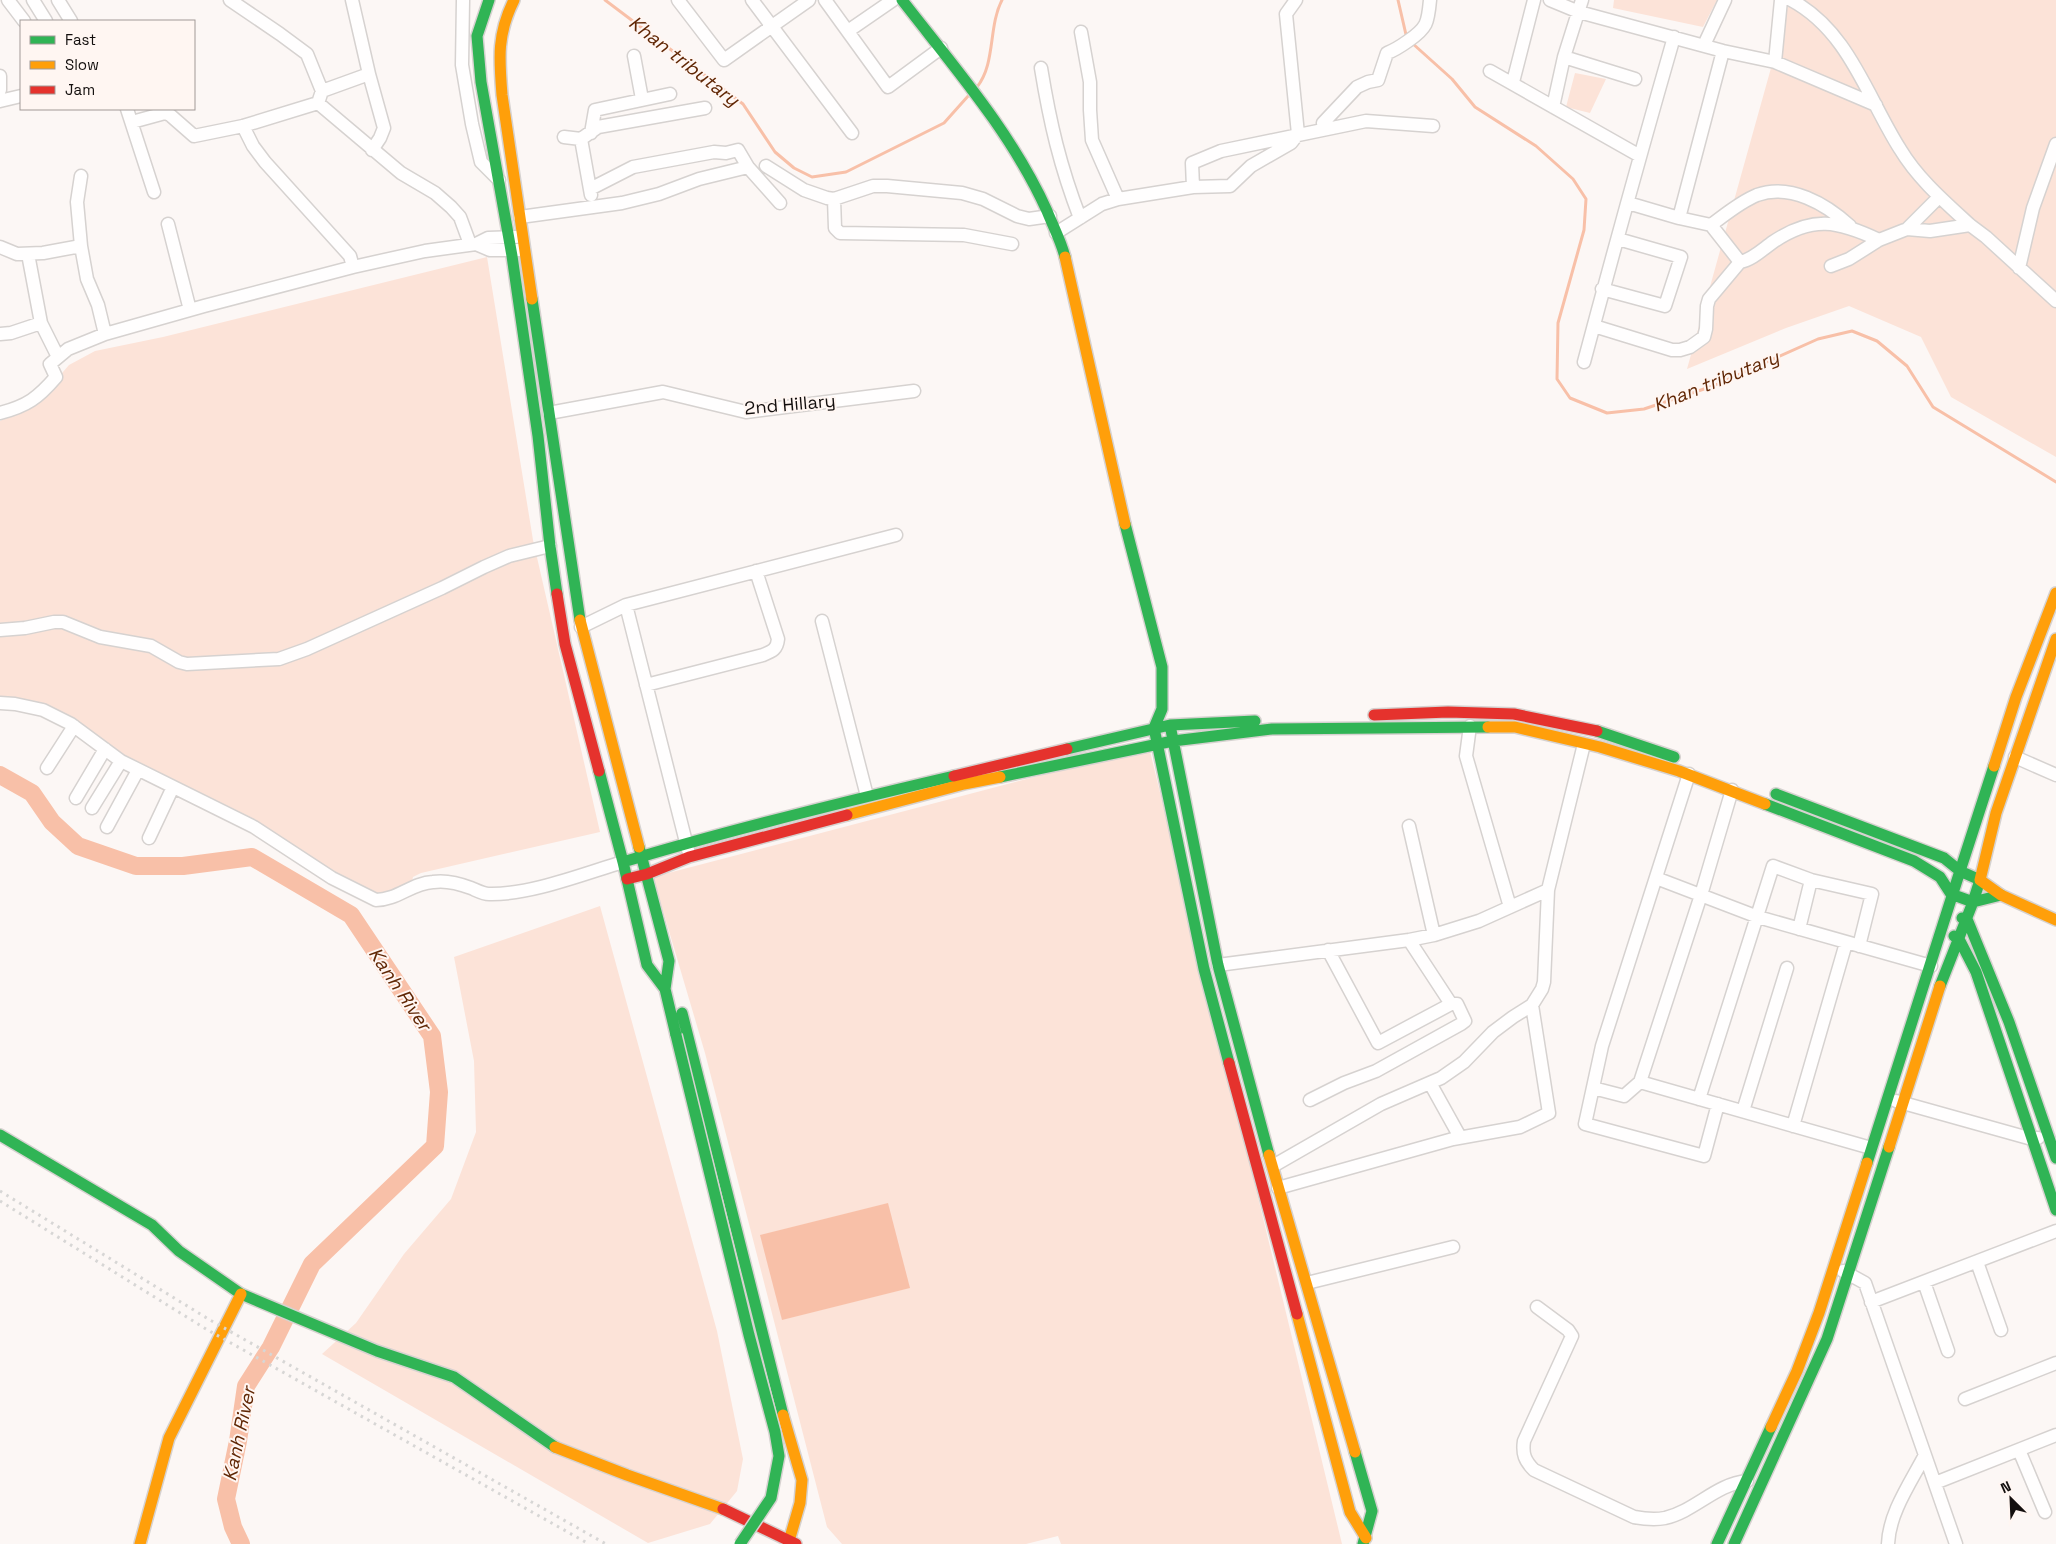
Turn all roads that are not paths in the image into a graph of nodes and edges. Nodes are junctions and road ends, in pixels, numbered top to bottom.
1 (8, 0) edge
2 (33, 0) edge
3 (58, 0) edge
4 (230, 0) edge
5 (352, 0) edge
6 (463, 0) edge
7 (489, 0) edge
8 (514, 0) edge
9 (678, 0) edge
10 (752, 0) edge
11 (809, 0) edge
12 (825, 0) edge
13 (894, 0) edge
14 (902, 0) edge
15 (1296, 0) edge
16 (1430, 0) edge
17 (1534, 0) edge
18 (1550, 0) edge
19 (1725, 0) edge
20 (1781, 0) edge
21 (1791, 0) edge
22 (1581, 6) edge
23 (23, 20) edge
24 (45, 20) edge
25 (70, 20) edge
26 (771, 27) junction
27 (848, 31) junction
28 (1080, 32) dead end
29 (1674, 37) junction
30 (1704, 45) junction
31 (942, 48) junction
32 (1723, 52) junction
33 (634, 56) dead end
34 (1564, 57) junction
35 (1775, 62) junction
36 (1041, 68) dead end
37 (1490, 71) dead end
38 (369, 74) junction
39 (0, 76) edge
40 (1635, 79) dead end
41 (1513, 82) junction
42 (0, 90) edge
43 (670, 94) dead end
44 (20, 96) edge
45 (320, 97) junction
46 (642, 99) junction
47 (0, 101) edge
48 (1876, 105) junction
49 (1553, 107) junction
50 (705, 108) dead end
51 (127, 110) edge
52 (132, 122) junction
53 (243, 126) junction
54 (1433, 126) dead end
55 (1324, 128) junction
56 (852, 132) dead end
57 (1298, 134) junction
58 (586, 136) junction
59 (564, 138) dead end
60 (2056, 144) edge
61 (372, 150) junction
62 (1640, 156) junction
63 (766, 166) dead end
64 (748, 167) junction
65 (81, 176) dead end
66 (499, 180) junction
67 (1193, 187) junction
68 (590, 189) junction
69 (154, 192) dead end
70 (1939, 197) junction
71 (1118, 198) junction
72 (834, 199) junction
73 (1628, 203) junction
74 (780, 204) dead end
75 (593, 206) junction
76 (1050, 216) junction
77 (520, 217) junction
78 (1080, 218) junction
79 (1679, 218) junction
80 (168, 224) dead end
81 (1711, 224) junction
82 (1970, 225) junction
83 (1852, 227) junction
84 (1907, 229) junction
85 (1056, 233) junction
86 (509, 237) junction
87 (523, 237) junction
88 (1618, 239) junction
89 (1879, 240) junction
90 (473, 244) junction
91 (1012, 244) dead end
92 (81, 246) junction
93 (0, 247) edge
94 (511, 250) junction
95 (525, 251) junction
96 (28, 254) junction
97 (1740, 262) junction
98 (1831, 266) dead end
99 (353, 267) junction
100 (2019, 268) junction
101 (1602, 289) junction
102 (2056, 301) edge
103 (190, 310) junction
104 (41, 323) junction
105 (1594, 326) junction
106 (0, 334) edge
107 (105, 334) junction
108 (58, 357) junction
109 (1584, 362) dead end
110 (914, 391) dead end
111 (0, 413) edge
112 (549, 413) junction
113 (896, 535) dead end
114 (550, 546) junction
115 (756, 571) junction
116 (2056, 593) edge
117 (626, 605) junction
118 (822, 621) dead end
119 (582, 627) junction
120 (0, 630) edge
121 (2056, 639) edge
122 (646, 685) junction
123 (0, 703) edge
124 (1162, 708) junction
125 (1551, 721) junction
126 (1170, 724) junction
127 (74, 726) junction
128 (1470, 726) junction
129 (1154, 728) junction
130 (1549, 735) junction
131 (1173, 742) junction
132 (1584, 744) junction
133 (1157, 745) junction
134 (105, 749) junction
135 (2015, 757) junction
136 (121, 761) junction
137 (1701, 767) dead end
138 (47, 768) dead end
139 (138, 770) junction
140 (1689, 774) junction
141 (2056, 775) edge
142 (173, 787) junction
143 (1762, 789) dead end
144 (1732, 790) junction
145 (867, 796) junction
146 (76, 798) dead end
147 (92, 808) dead end
148 (1409, 826) dead end
149 (107, 828) dead end
150 (149, 838) dead end
151 (686, 843) junction
152 (642, 856) junction
153 (689, 857) junction
154 (623, 862) junction
155 (1960, 871) junction
156 (647, 874) junction
157 (1656, 878) junction
158 (627, 879) junction
159 (1811, 880) junction
160 (1980, 880) junction
161 (1548, 890) junction
162 (1951, 894) junction
163 (1701, 895) junction
164 (2001, 896) junction
165 (1973, 902) junction
166 (1510, 907) junction
167 (1948, 912) junction
168 (1758, 917) junction
169 (1967, 919) junction
170 (2056, 920) edge
171 (1799, 929) junction
172 (1942, 929) junction
173 (1434, 934) junction
174 (1959, 939) junction
175 (1409, 940) junction
176 (1853, 944) junction
177 (1328, 950) junction
178 (669, 961) junction
179 (1218, 965) junction
180 (1931, 966) junction
181 (1787, 968) dead end
182 (664, 989) junction
183 (1451, 1004) junction
184 (1532, 1005) junction
185 (1640, 1082) junction
186 (1430, 1083) junction
187 (1593, 1088) junction
188 (1699, 1099) junction
189 (1887, 1099) junction
190 (1310, 1100) dead end
191 (1904, 1103) junction
192 (1718, 1104) junction
193 (1743, 1111) junction
194 (1793, 1126) junction
195 (0, 1135) edge
196 (2048, 1136) junction
197 (1460, 1137) junction
198 (2032, 1139) junction
199 (1871, 1148) junction
200 (2056, 1158) edge
201 (1273, 1166) junction
202 (1278, 1188) junction
203 (2056, 1210) edge
204 (2056, 1231) edge
205 (1453, 1247) dead end
206 (1978, 1262) junction
207 (1833, 1268) junction
208 (1849, 1273) junction
209 (1924, 1282) junction
210 (1307, 1283) junction
211 (241, 1294) junction
212 (1871, 1302) junction
213 (1537, 1307) dead end
214 (2002, 1330) dead end
215 (1948, 1351) dead end
216 (2056, 1363) edge
217 (1965, 1399) dead end
218 (2056, 1435) edge
219 (2019, 1450) junction
220 (1925, 1455) junction
221 (1753, 1468) junction
222 (1767, 1474) junction
223 (1747, 1481) junction
224 (1935, 1483) junction
225 (2045, 1512) dead end
226 (1364, 1541) edge
227 (792, 1542) edge
228 (140, 1544) edge
229 (740, 1544) edge
230 (1717, 1544) edge
231 (1734, 1544) edge
232 (1888, 1544) edge
233 (1956, 1544) edge

1 - 23 street
2 - 24 street
3 - 25 street
4 - 45 street
5 - 38 street
6 - 66 street
7 - 66 street
8 - 77 street
9 - 26 street
10 - 26 street
11 - 26 street
12 - 27 street
13 - 27 street
14 - 31 street
15 - 57 street
16 - 55 street
17 - 41 street
18 - 22 street
19 - 30 street
20 - 35 street
21 - 48 street
22 - 29 street
22 - 34 street
26 - 56 street
27 - 31 street
28 - 71 street
29 - 30 street
29 - 62 street
30 - 32 street
31 - 76 street
32 - 35 street
32 - 79 street
33 - 46 street
34 - 40 street
34 - 49 street
35 - 48 street
36 - 78 street
37 - 41 street
38 - 45 street
38 - 61 street
39 - 42 street
41 - 49 street
43 - 46 street
44 - 47 street
45 - 53 street
45 - 61 street
46 - 58 street
48 - 70 street
49 - 62 street
50 - 58 street
51 - 52 street
52 - 53 street
52 - 69 street
53 - 99 street
54 - 55 street
55 - 57 street
57 - 67 street
57 - 67 street
58 - 59 street
58 - 68 street
60 - 100 street
61 - 90 street
62 - 73 street
63 - 72 street
64 - 68 street
64 - 74 street
64 - 75 street
65 - 92 street
66 - 86 street
67 - 71 street
68 - 75 street
70 - 82 street
70 - 84 street
71 - 78 street
72 - 76 street
72 - 91 street
73 - 79 street
73 - 88 street
75 - 77 street
76 - 85 street
77 - 87 street
78 - 85 street
79 - 81 street
80 - 103 street
81 - 83 street
81 - 97 street
82 - 84 street
82 - 100 street
83 - 89 street
83 - 97 street
84 - 89 street
85 - 124 street
86 - 87 street
86 - 90 street
86 - 94 street
87 - 95 street
88 - 101 street
88 - 101 street
89 - 98 street
90 - 94 street
90 - 99 street
92 - 96 street
92 - 107 street
93 - 96 street
94 - 95 street
94 - 114 street
95 - 112 street
96 - 104 street
97 - 105 street
99 - 103 street
100 - 102 street
101 - 105 street
103 - 107 street
104 - 106 street
104 - 108 street
105 - 109 street
107 - 108 street
108 - 111 street
110 - 112 street, 2nd Hillary
112 - 119 street
113 - 115 street
114 - 120 street
114 - 154 street
115 - 117 street
115 - 122 street
116 - 155 street
117 - 119 street
117 - 122 street
118 - 145 street
119 - 152 street
121 - 135 street
122 - 151 street
123 - 127 street
124 - 126 street
124 - 129 street
125 - 126 street
125 - 130 street
125 - 137 street
126 - 129 street
126 - 131 street
127 - 134 street
127 - 138 street
128 - 130 street
128 - 131 street
128 - 166 street
129 - 133 street
129 - 145 street
130 - 132 street
131 - 133 street
131 - 179 street
132 - 140 street
132 - 161 street
133 - 153 street
133 - 226 street
134 - 136 street
134 - 146 street
135 - 141 street
135 - 160 street
136 - 139 street
136 - 147 street
139 - 142 street
139 - 149 street
140 - 144 street
140 - 157 street
142 - 150 street
142 - 154 street
143 - 155 street
144 - 162 street
144 - 163 street
145 - 151 street
148 - 173 street
151 - 152 street
151 - 153 street
152 - 154 street
152 - 156 street
153 - 156 street
154 - 158 street
155 - 160 street
155 - 162 street
156 - 158 street
156 - 178 street
157 - 163 street
157 - 187 street
158 - 182 street
159 - 168 street
159 - 171 street
159 - 176 street
160 - 164 street
160 - 165 street
161 - 166 street
161 - 184 street
162 - 165 street
162 - 167 street
163 - 168 street
163 - 185 street
164 - 165 street
164 - 170 street
165 - 169 street
166 - 173 street
167 - 169 street
167 - 172 street
168 - 171 street
168 - 188 street
169 - 174 street
169 - 196 street
171 - 176 street
172 - 174 street
172 - 180 street
173 - 175 street
174 - 191 street
174 - 198 street
175 - 177 street
175 - 183 street
176 - 180 street
176 - 194 street
177 - 179 street
177 - 183 street
178 - 182 street
178 - 227 street
179 - 201 street
180 - 189 street
181 - 193 street
182 - 229 street, bridge
183 - 190 street
184 - 186 street
184 - 197 street
185 - 187 street
185 - 188 street
186 - 197 street
186 - 201 street
187 - 192 street
188 - 192 street
189 - 191 street
189 - 199 street
191 - 198 street
191 - 208 street
192 - 193 street
193 - 194 street
194 - 199 street
195 - 211 street
196 - 198 street
196 - 200 street
197 - 202 street
198 - 203 street
199 - 207 street
201 - 202 street
202 - 210 street
204 - 206 street
205 - 210 street
206 - 209 street
206 - 214 street
207 - 208 street
207 - 221 street
208 - 212 street
208 - 222 street
209 - 212 street
209 - 215 street
210 - 226 street
211 - 227 street
211 - 228 street
212 - 220 street
213 - 223 street
216 - 217 street
218 - 219 street
219 - 224 street
219 - 225 street
220 - 224 street
220 - 232 street
221 - 222 street
221 - 223 street
222 - 231 street
223 - 230 street
224 - 233 street

